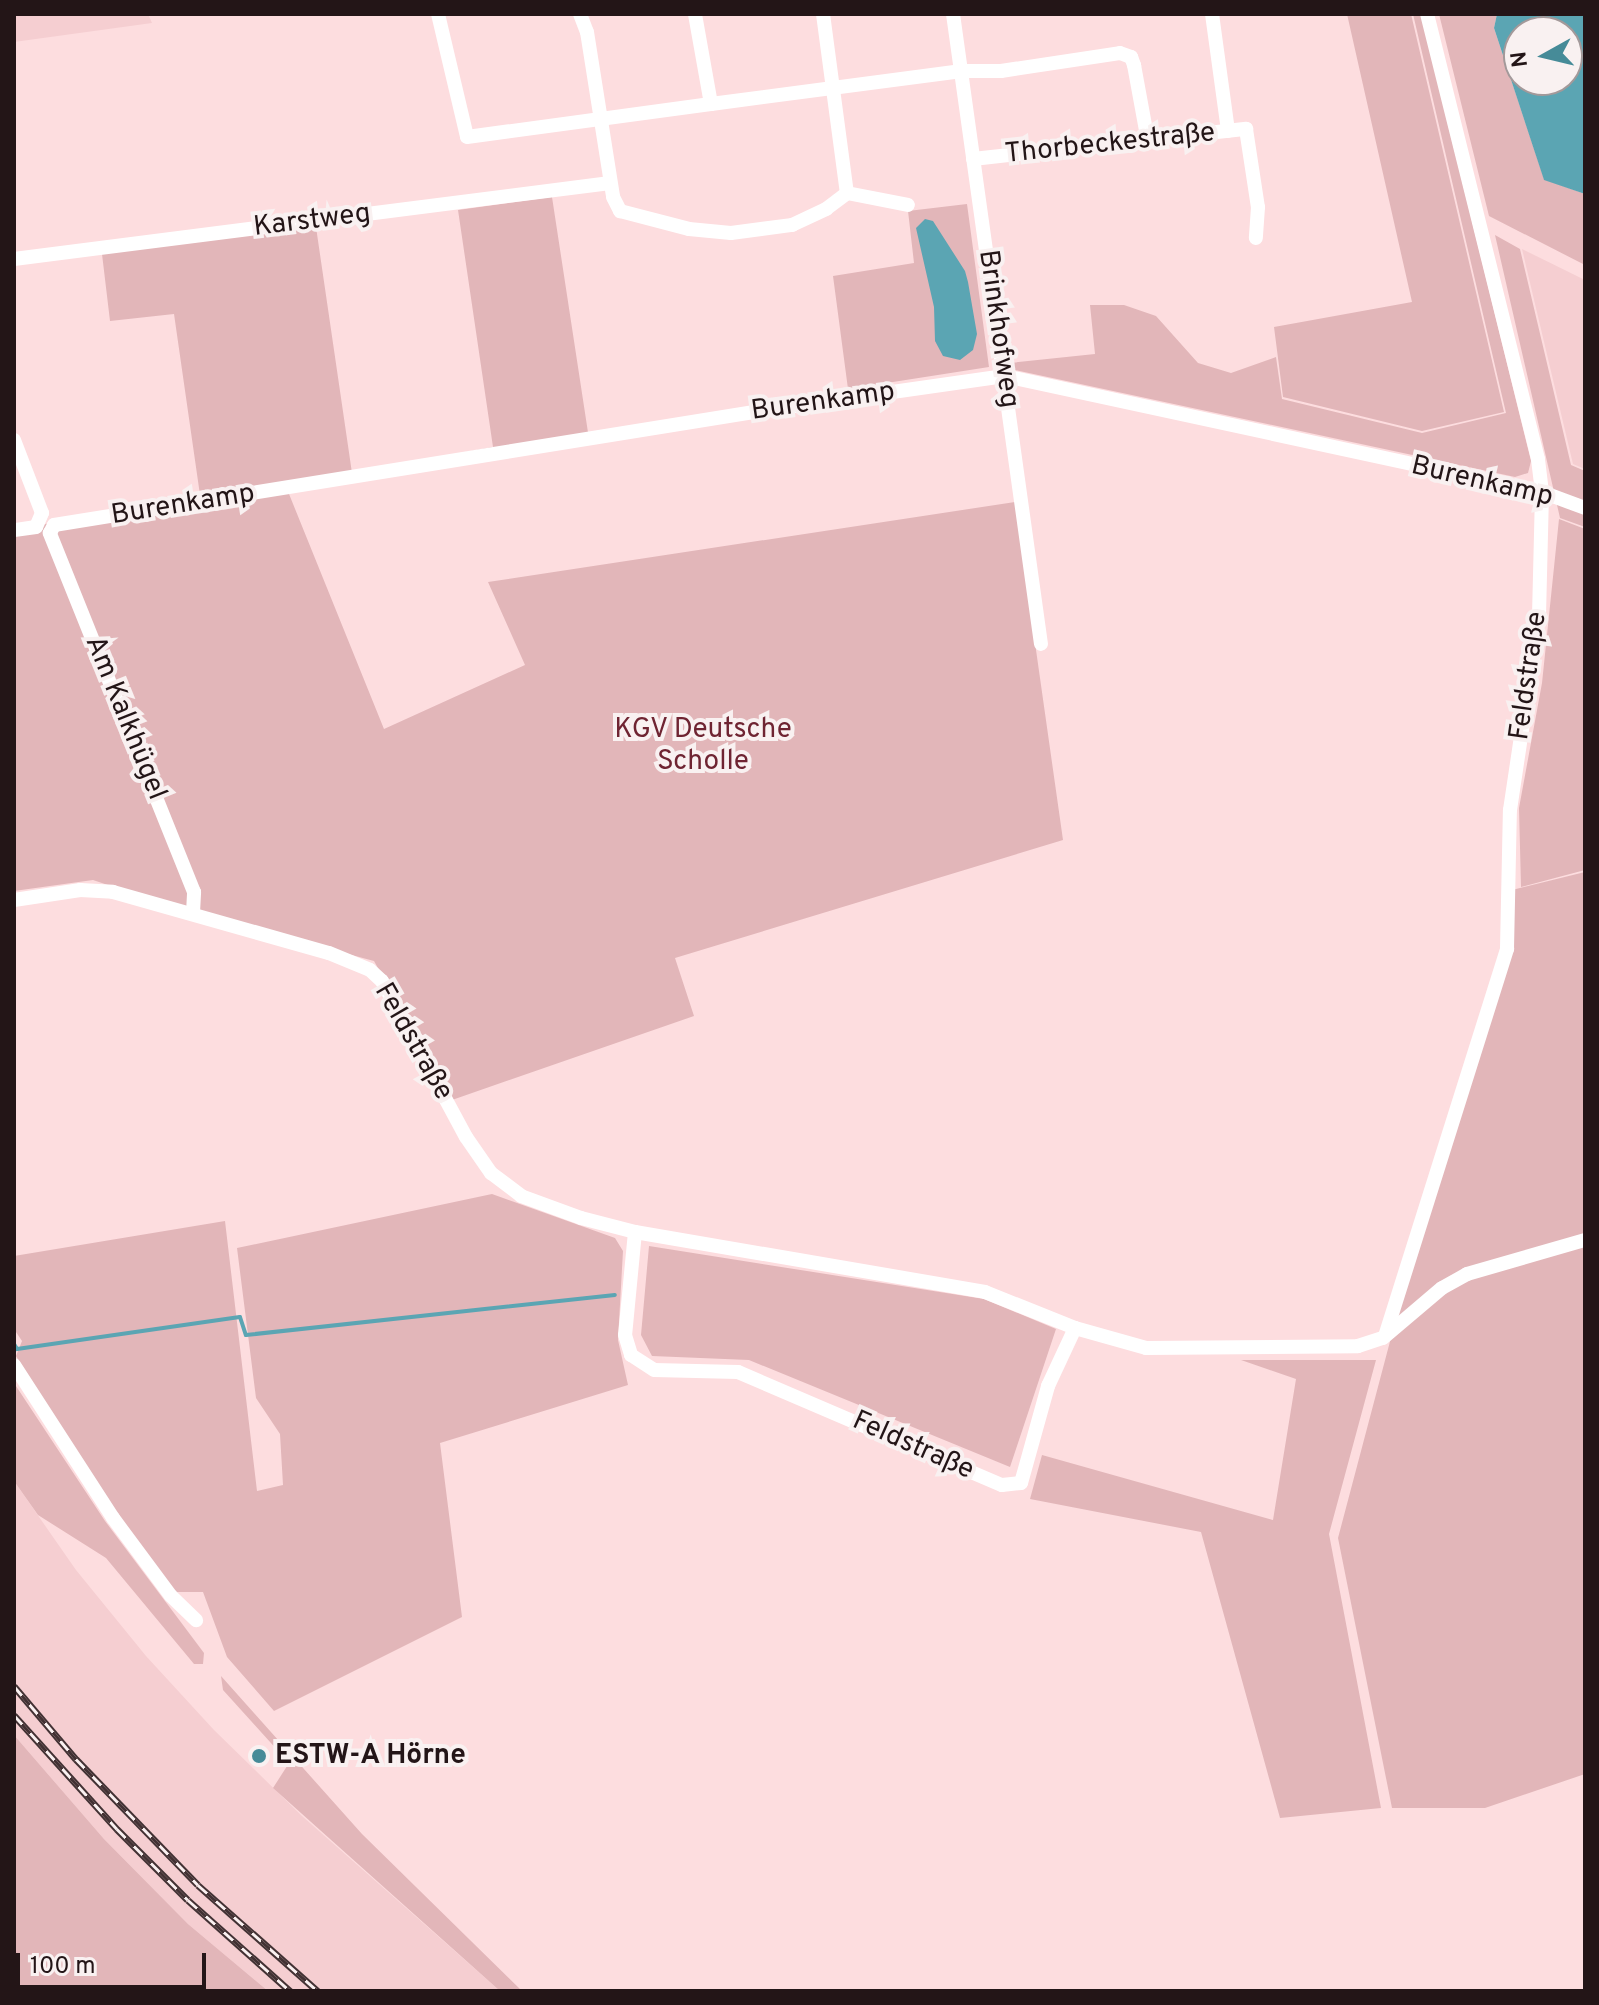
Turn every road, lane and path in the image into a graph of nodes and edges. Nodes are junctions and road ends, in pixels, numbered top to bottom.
1 (438, 14) edge
2 (580, 14) edge
3 (695, 14) edge
4 (823, 14) edge
5 (953, 14) edge
6 (1212, 14) edge
7 (1427, 14) edge
8 (962, 71) junction
9 (835, 87) junction
10 (711, 104) junction
11 (600, 120) junction
12 (1228, 131) junction
13 (1148, 141) junction
14 (973, 159) junction
15 (610, 183) junction
16 (847, 193) junction
17 (908, 205) dead end
18 (1256, 238) dead end
19 (14, 259) edge
20 (1005, 376) junction
21 (14, 440) edge
22 (1542, 492) junction
23 (1585, 508) edge
24 (47, 523) junction
25 (14, 530) edge
26 (1041, 644) dead end
27 (14, 900) edge
28 (193, 913) junction
29 (635, 1232) junction
30 (1585, 1240) edge
31 (1075, 1328) junction
32 (1386, 1333) junction
33 (14, 1365) edge
34 (196, 1620) dead end

1 - 11 street
2 - 11 street
3 - 10 street
4 - 9 street
5 - 8 street, Brinkhofweg
6 - 12 street
7 - 22 street, Feldstraße
8 - 9 street
8 - 13 street
8 - 14 street, Brinkhofweg
9 - 10 street
9 - 16 street
10 - 11 street
11 - 15 street
12 - 13 street, Thorbeckestraße
12 - 18 street, Thorbeckestraße
13 - 14 street, Thorbeckestraße
14 - 20 street, Brinkhofweg
15 - 16 street
15 - 19 street, Karstweg
16 - 17 street
20 - 22 street, Burenkamp
20 - 24 street, Burenkamp
20 - 26 street, Brinkhofweg
21 - 24 street, Am Kalkhügel
22 - 23 street, Burenkamp
22 - 32 street, Feldstraße
24 - 25 street, Burenkamp
24 - 28 street, Am Kalkhügel
27 - 28 street, Feldstraße
28 - 29 street, Feldstraße
29 - 31 street, Feldstraße
29 - 31 street, Feldstraße
30 - 32 street, Feldstraße
31 - 32 street, Feldstraße
33 - 34 street

